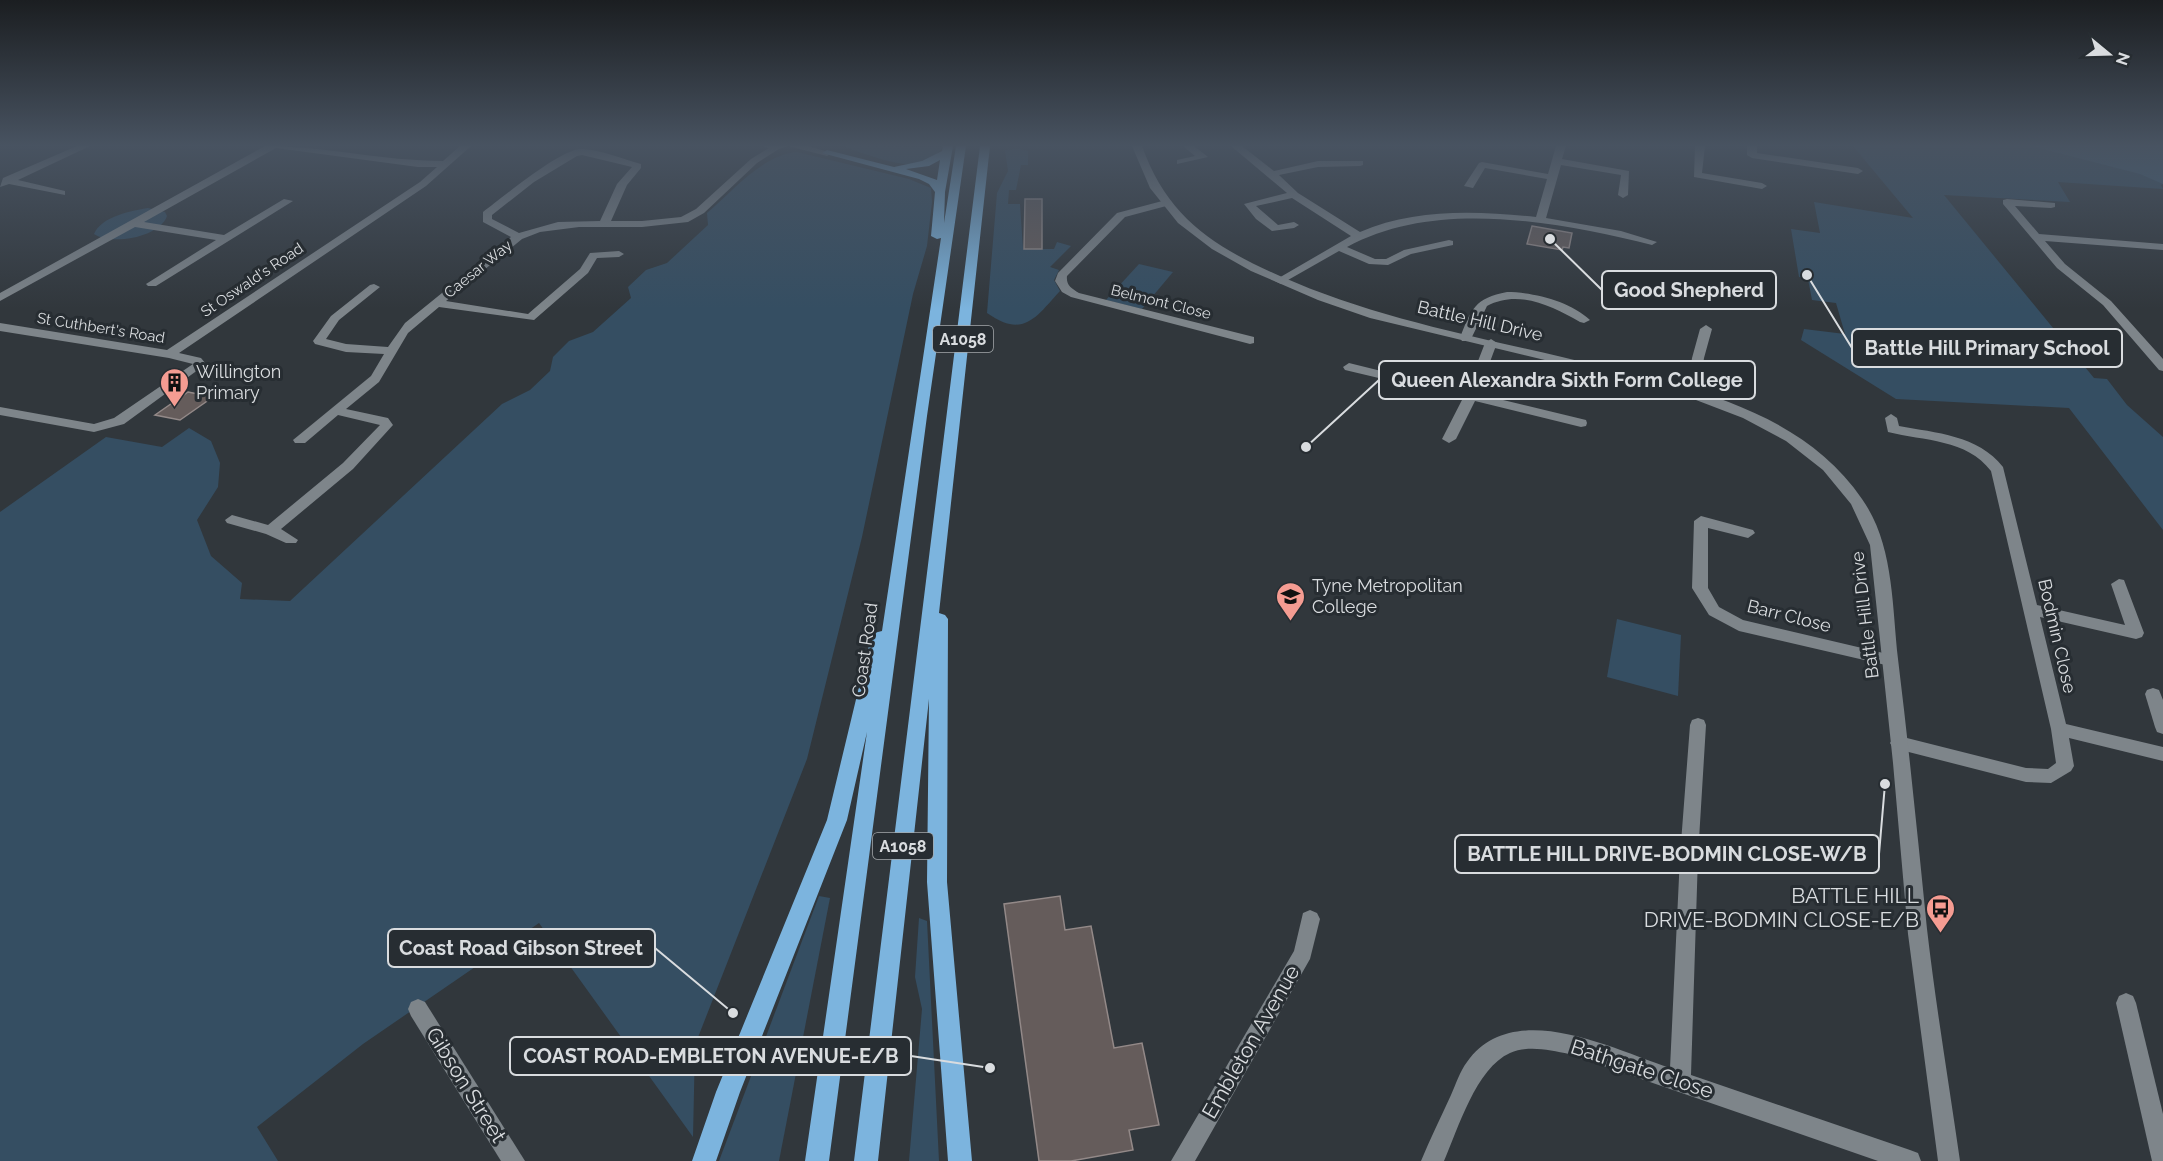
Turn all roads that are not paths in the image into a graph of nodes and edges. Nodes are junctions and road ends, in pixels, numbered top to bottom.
1 (174, 200) edge
2 (399, 200) edge
3 (505, 200) edge
4 (615, 200) edge
5 (710, 200) edge
6 (939, 200) edge
7 (953, 200) edge
8 (979, 200) edge
9 (1164, 200) edge
10 (1268, 200) edge
11 (1302, 200) edge
12 (1545, 200) edge
13 (288, 201) dead end
14 (1166, 203) junction
15 (2051, 205) dead end
16 (1540, 221) junction
17 (133, 223) junction
18 (604, 224) junction
19 (1294, 225) dead end
20 (1359, 236) junction
21 (518, 237) junction
22 (2036, 237) junction
23 (226, 239) junction
24 (1652, 242) dead end
25 (1449, 243) dead end
26 (1339, 246) junction
27 (2163, 246) edge
28 (619, 254) dead end
29 (1281, 281) junction
30 (152, 284) dead end
31 (374, 287) dead end
32 (0, 298) edge
33 (436, 303) junction
34 (1584, 320) dead end
35 (0, 327) edge
36 (1706, 329) dead end
37 (1466, 338) junction
38 (1250, 340) dead end
39 (1491, 344) junction
40 (390, 351) junction
41 (169, 354) junction
42 (1349, 367) dead end
43 (2163, 367) edge
44 (1693, 393) junction
45 (1471, 396) junction
46 (0, 411) edge
47 (336, 411) junction
48 (920, 416) junction
49 (1891, 418) dead end
50 (1581, 423) dead end
51 (1449, 439) dead end
52 (300, 440) dead end
53 (232, 520) dead end
54 (271, 530) junction
55 (940, 531) junction
56 (1748, 533) dead end
57 (291, 540) dead end
58 (903, 542) junction
59 (2119, 584) dead end
60 (2031, 609) junction
61 (1890, 660) junction
62 (2153, 694) dead end
63 (1698, 725) dead end
64 (2163, 727) edge
65 (2059, 729) junction
66 (1899, 742) junction
67 (2163, 754) edge
68 (1310, 919) dead end
69 (2126, 1003) dead end
70 (418, 1010) dead end
71 (1680, 1081) junction
72 (514, 1161) edge
73 (704, 1161) edge
74 (817, 1161) edge
75 (866, 1161) edge
76 (960, 1161) edge
77 (1182, 1161) edge
78 (1432, 1161) edge
79 (1910, 1161) edge
80 (1949, 1161) edge
81 (2163, 1161) edge

1 - 17 street
2 - 41 street, St Oswald's Road
3 - 21 street
4 - 18 street
5 - 18 street, Caesar Way
6 - 48 highway
7 - 48 highway, Coast Road / A1058
8 - 55 highway, A1058
9 - 14 street, Battle Hill Drive
10 - 19 street
11 - 20 street
12 - 16 street
13 - 23 street
14 - 29 street, Battle Hill Drive
14 - 38 street, Belmont Close
15 - 22 street
16 - 20 street
16 - 24 street
17 - 23 street
17 - 32 street
18 - 21 street, Caesar Way
20 - 26 street
21 - 33 street, Caesar Way
22 - 27 street
22 - 43 street
23 - 30 street
25 - 26 street
26 - 29 street
28 - 33 street
29 - 37 street, Battle Hill Drive
31 - 40 street
33 - 40 street, Caesar Way
34 - 37 street
35 - 41 street, St Cuthbert's Road
36 - 44 street
37 - 39 street, Battle Hill Drive
39 - 44 street, Battle Hill Drive
39 - 45 street
40 - 47 street, Caesar Way
41 - 46 street, St Cuthbert's Road
42 - 45 street
44 - 61 street, Battle Hill Drive
45 - 50 street
45 - 51 street
47 - 52 street, Caesar Way
47 - 54 street
48 - 58 highway, Coast Road / A1058
49 - 60 street, Bodmin Close
53 - 54 street
54 - 57 street
55 - 75 highway, A1058
55 - 76 highway
56 - 61 street, Barr Close
58 - 73 highway
58 - 74 highway, Coast Road / A1058
59 - 60 street
60 - 65 street, Bodmin Close
61 - 66 street, Battle Hill Drive
62 - 64 street
63 - 71 street
65 - 66 street, Bodmin Close
65 - 67 street
66 - 80 street, Battle Hill Drive
68 - 77 street, Embleton Avenue
69 - 81 street
70 - 72 street, Gibson Street
71 - 78 street, Bathgate Close
71 - 79 street, Bathgate Close

